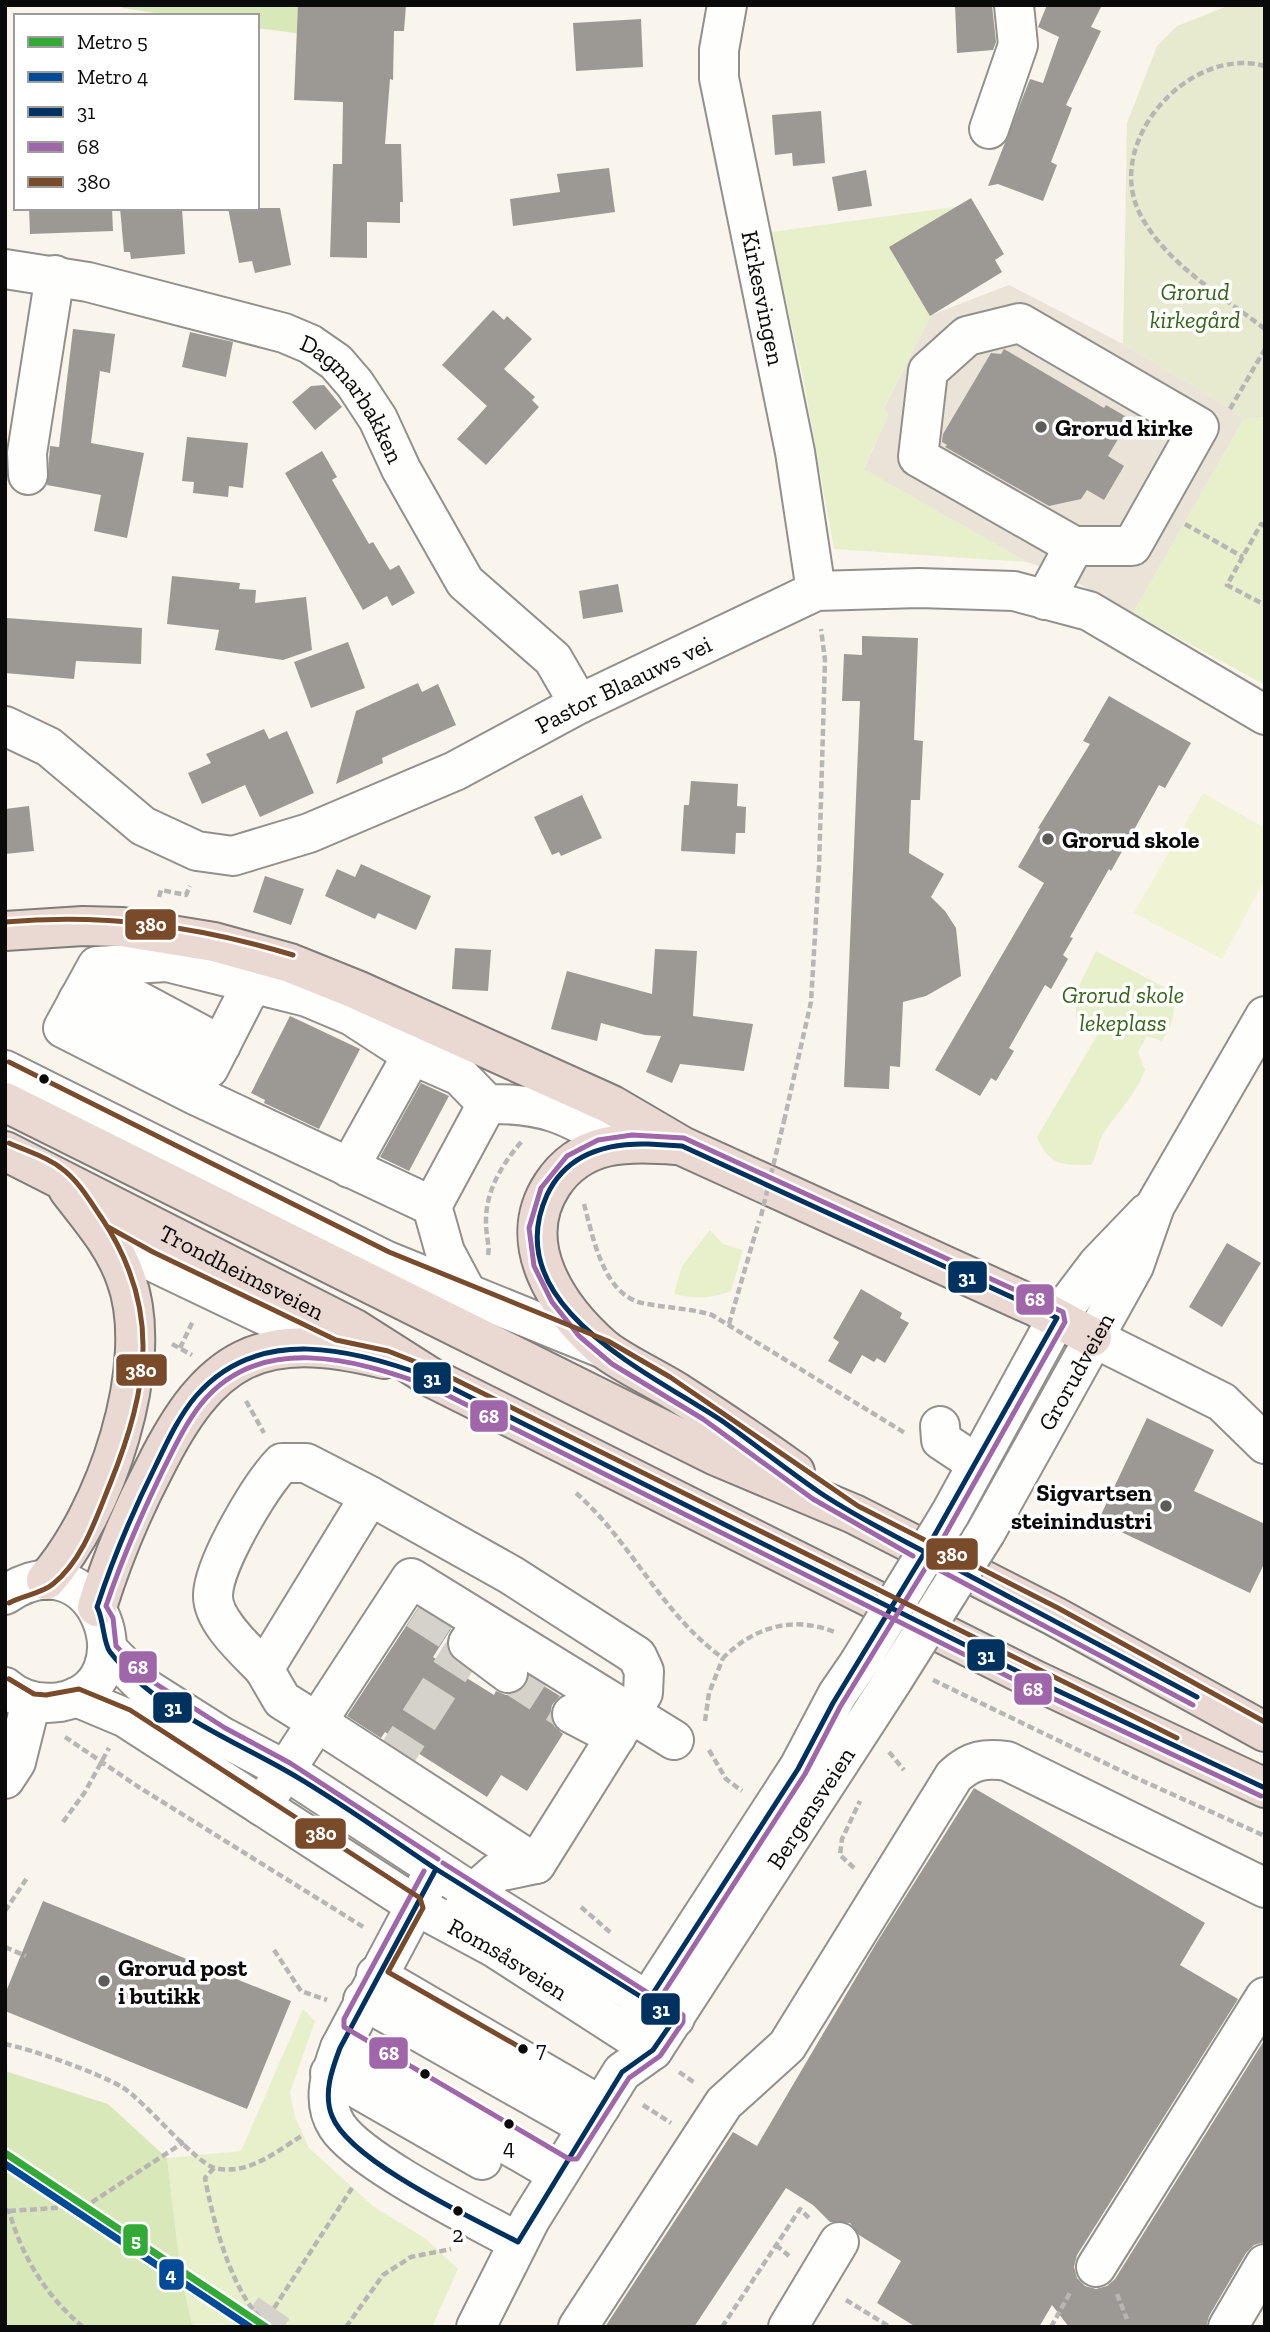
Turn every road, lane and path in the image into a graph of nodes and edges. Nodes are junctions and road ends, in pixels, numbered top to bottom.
1 (727, 5) edge
2 (1014, 5) edge
3 (1265, 66) edge
4 (989, 129) dead end
5 (5, 269) edge
6 (55, 275) junction
7 (1265, 329) edge
8 (1265, 349) edge
9 (1199, 427) junction
10 (29, 475) dead end
11 (1186, 524) dead end
12 (1265, 526) edge
13 (1074, 546) junction
14 (1242, 557) junction
15 (816, 591) junction
16 (1045, 600) junction
17 (1265, 606) edge
18 (579, 704) junction
19 (1265, 715) edge
20 (5, 726) edge
21 (5, 931) edge
22 (253, 982) junction
23 (85, 988) junction
24 (410, 1014) junction
25 (1265, 1016) edge
26 (412, 1055) junction
27 (5, 1070) edge
28 (208, 1070) junction
29 (534, 1070) junction
30 (460, 1076) junction
31 (5, 1102) edge
32 (487, 1104) junction
33 (614, 1144) junction
34 (535, 1146) dead end
35 (682, 1146) junction
36 (5, 1151) edge
37 (349, 1168) junction
38 (61, 1179) junction
39 (581, 1194) dead end
40 (432, 1206) junction
41 (1155, 1206) junction
42 (104, 1235) junction
43 (477, 1255) dead end
44 (469, 1297) junction
45 (197, 1312) dead end
46 (1057, 1318) junction
47 (729, 1324) junction
48 (168, 1342) dead end
49 (1102, 1342) junction
50 (180, 1348) junction
51 (333, 1348) junction
52 (604, 1349) junction
53 (198, 1359) dead end
54 (432, 1378) junction
55 (242, 1395) dead end
56 (928, 1433) joint
57 (1265, 1444) edge
58 (282, 1463) junction
59 (977, 1464) junction
60 (572, 1490) dead end
61 (370, 1496) junction
62 (854, 1514) junction
63 (950, 1514) joint
64 (986, 1532) joint
65 (46, 1580) junction
66 (5, 1595) edge
67 (97, 1607) junction
68 (475, 1633) junction
69 (850, 1649) junction
70 (108, 1650) junction
71 (723, 1658) junction
72 (264, 1669) junction
73 (508, 1673) tunnel mouth
74 (907, 1677) junction
75 (18, 1694) edge
76 (76, 1697) junction
77 (572, 1714) tunnel mouth
78 (317, 1723) junction
79 (623, 1726) junction
80 (56, 1731) dead end
81 (1265, 1732) edge
82 (695, 1735) junction
83 (111, 1745) dead end
84 (101, 1763) junction
85 (285, 1770) junction
86 (5, 1779) edge
87 (1265, 1788) edge
88 (746, 1794) dead end
89 (860, 1798) dead end
90 (262, 1806) junction
91 (63, 1822) dead end
92 (1265, 1836) edge
93 (536, 1864) junction
94 (436, 1868) junction
95 (27, 1878) dead end
96 (884, 1888) junction
97 (1265, 1888) edge
98 (473, 1893) junction
99 (415, 1905) junction
100 (5, 1911) edge
101 (454, 1925) junction
102 (5, 1947) edge
103 (274, 1950) dead end
104 (26, 1956) dead end
105 (1265, 1997) edge
106 (661, 2009) junction
107 (348, 2033) junction
108 (640, 2041) junction
109 (5, 2044) edge
110 (184, 2141) junction
111 (214, 2168) junction
112 (559, 2174) junction
113 (358, 2179) dead end
114 (800, 2209) dead end
115 (7, 2211) edge
116 (839, 2242) dead end
117 (459, 2252) dead end
118 (1265, 2264) edge
119 (1085, 2277) joint
120 (274, 2308) tunnel mouth
121 (83, 2327) edge
122 (270, 2327) edge
123 (346, 2327) edge
124 (476, 2327) edge
125 (578, 2327) edge
126 (722, 2327) edge
127 (788, 2327) edge
128 (1051, 2327) edge
129 (1228, 2327) edge

1 - 15 street, Kirkesvingen
2 - 4 street
3 - 7 path
5 - 6 street, Dagmarbakken
6 - 10 street
6 - 18 street, Dagmarbakken
8 - 9 path
9 - 13 street
9 - 13 street
11 - 14 path
12 - 14 path
13 - 16 street
14 - 17 path
15 - 16 street, Pastor Blaauws vei
15 - 18 street, Pastor Blaauws vei
15 - 47 path, bridge
16 - 19 street, Pastor Blaauws vei
18 - 20 street, Pastor Blaauws vei
21 - 24 highway
22 - 23 street
22 - 26 street
22 - 28 street
23 - 28 street
23 - 28 street
24 - 26 street
24 - 29 highway
25 - 41 street, Grorudveien
26 - 30 street
26 - 37 street
27 - 44 street
28 - 37 street
29 - 30 street
29 - 35 highway
30 - 32 street
31 - 62 highway, Trondheimsveien
32 - 33 street
32 - 40 street
33 - 35 highway
33 - 52 highway
34 - 43 path
35 - 46 highway
36 - 38 highway, Trondheimsveien
37 - 40 street
38 - 42 highway
38 - 54 highway, Trondheimsveien
39 - 47 path
40 - 44 street
41 - 46 street, Grorudveien
41 - 49 street, Grorudveien
42 - 51 street
42 - 65 highway
44 - 52 street
45 - 50 path
46 - 49 highway
46 - 59 street, Grorudveien
47 - 56 path
48 - 50 path
49 - 57 street
49 - 64 street, Grorudveien
50 - 53 path
51 - 54 highway
51 - 67 highway
52 - 62 highway
54 - 87 highway, Trondheimsveien
55 - 58 path
56 - 59 street
58 - 61 street
58 - 72 street
59 - 63 street, Grorudveien
60 - 71 path
61 - 72 street
61 - 79 street
62 - 81 highway, Trondheimsveien
63 - 69 street, Bergensveien, bridge
64 - 74 street, Bergensveien, bridge
65 - 66 street
65 - 67 street
67 - 70 street
68 - 73 street
68 - 78 street
68 - 79 street
69 - 71 path
69 - 106 street, Bergensveien
70 - 76 street
70 - 85 street, Romsåsveien
71 - 82 path
72 - 78 street
74 - 92 path
74 - 106 street, Bergensveien
75 - 76 street
75 - 86 street
76 - 90 street, Romsåsveien
77 - 79 street
78 - 85 street
78 - 93 street
79 - 82 street
79 - 93 street
80 - 84 path
82 - 88 path
83 - 84 path
84 - 91 path
84 - 107 path
85 - 90 street
85 - 94 street, Romsåsveien
89 - 96 path
90 - 99 street, Romsåsveien
93 - 98 street
94 - 98 street, Romsåsveien
94 - 99 street
95 - 100 path
96 - 97 street
96 - 125 street
98 - 101 street
98 - 106 street, Romsåsveien
99 - 101 street, Romsåsveien
99 - 107 street
101 - 108 street, Romsåsveien
102 - 104 path
103 - 107 path
105 - 119 street
106 - 108 street, Bergensveien
107 - 111 path
107 - 112 street
107 - 112 street
107 - 112 street
107 - 112 street
108 - 112 street, Bergensveien
109 - 110 path
110 - 111 path
110 - 115 path
111 - 122 path
112 - 124 street, Bergensveien
113 - 120 path
114 - 126 path
115 - 121 path
116 - 127 street
117 - 123 path
118 - 129 street
119 - 128 path

